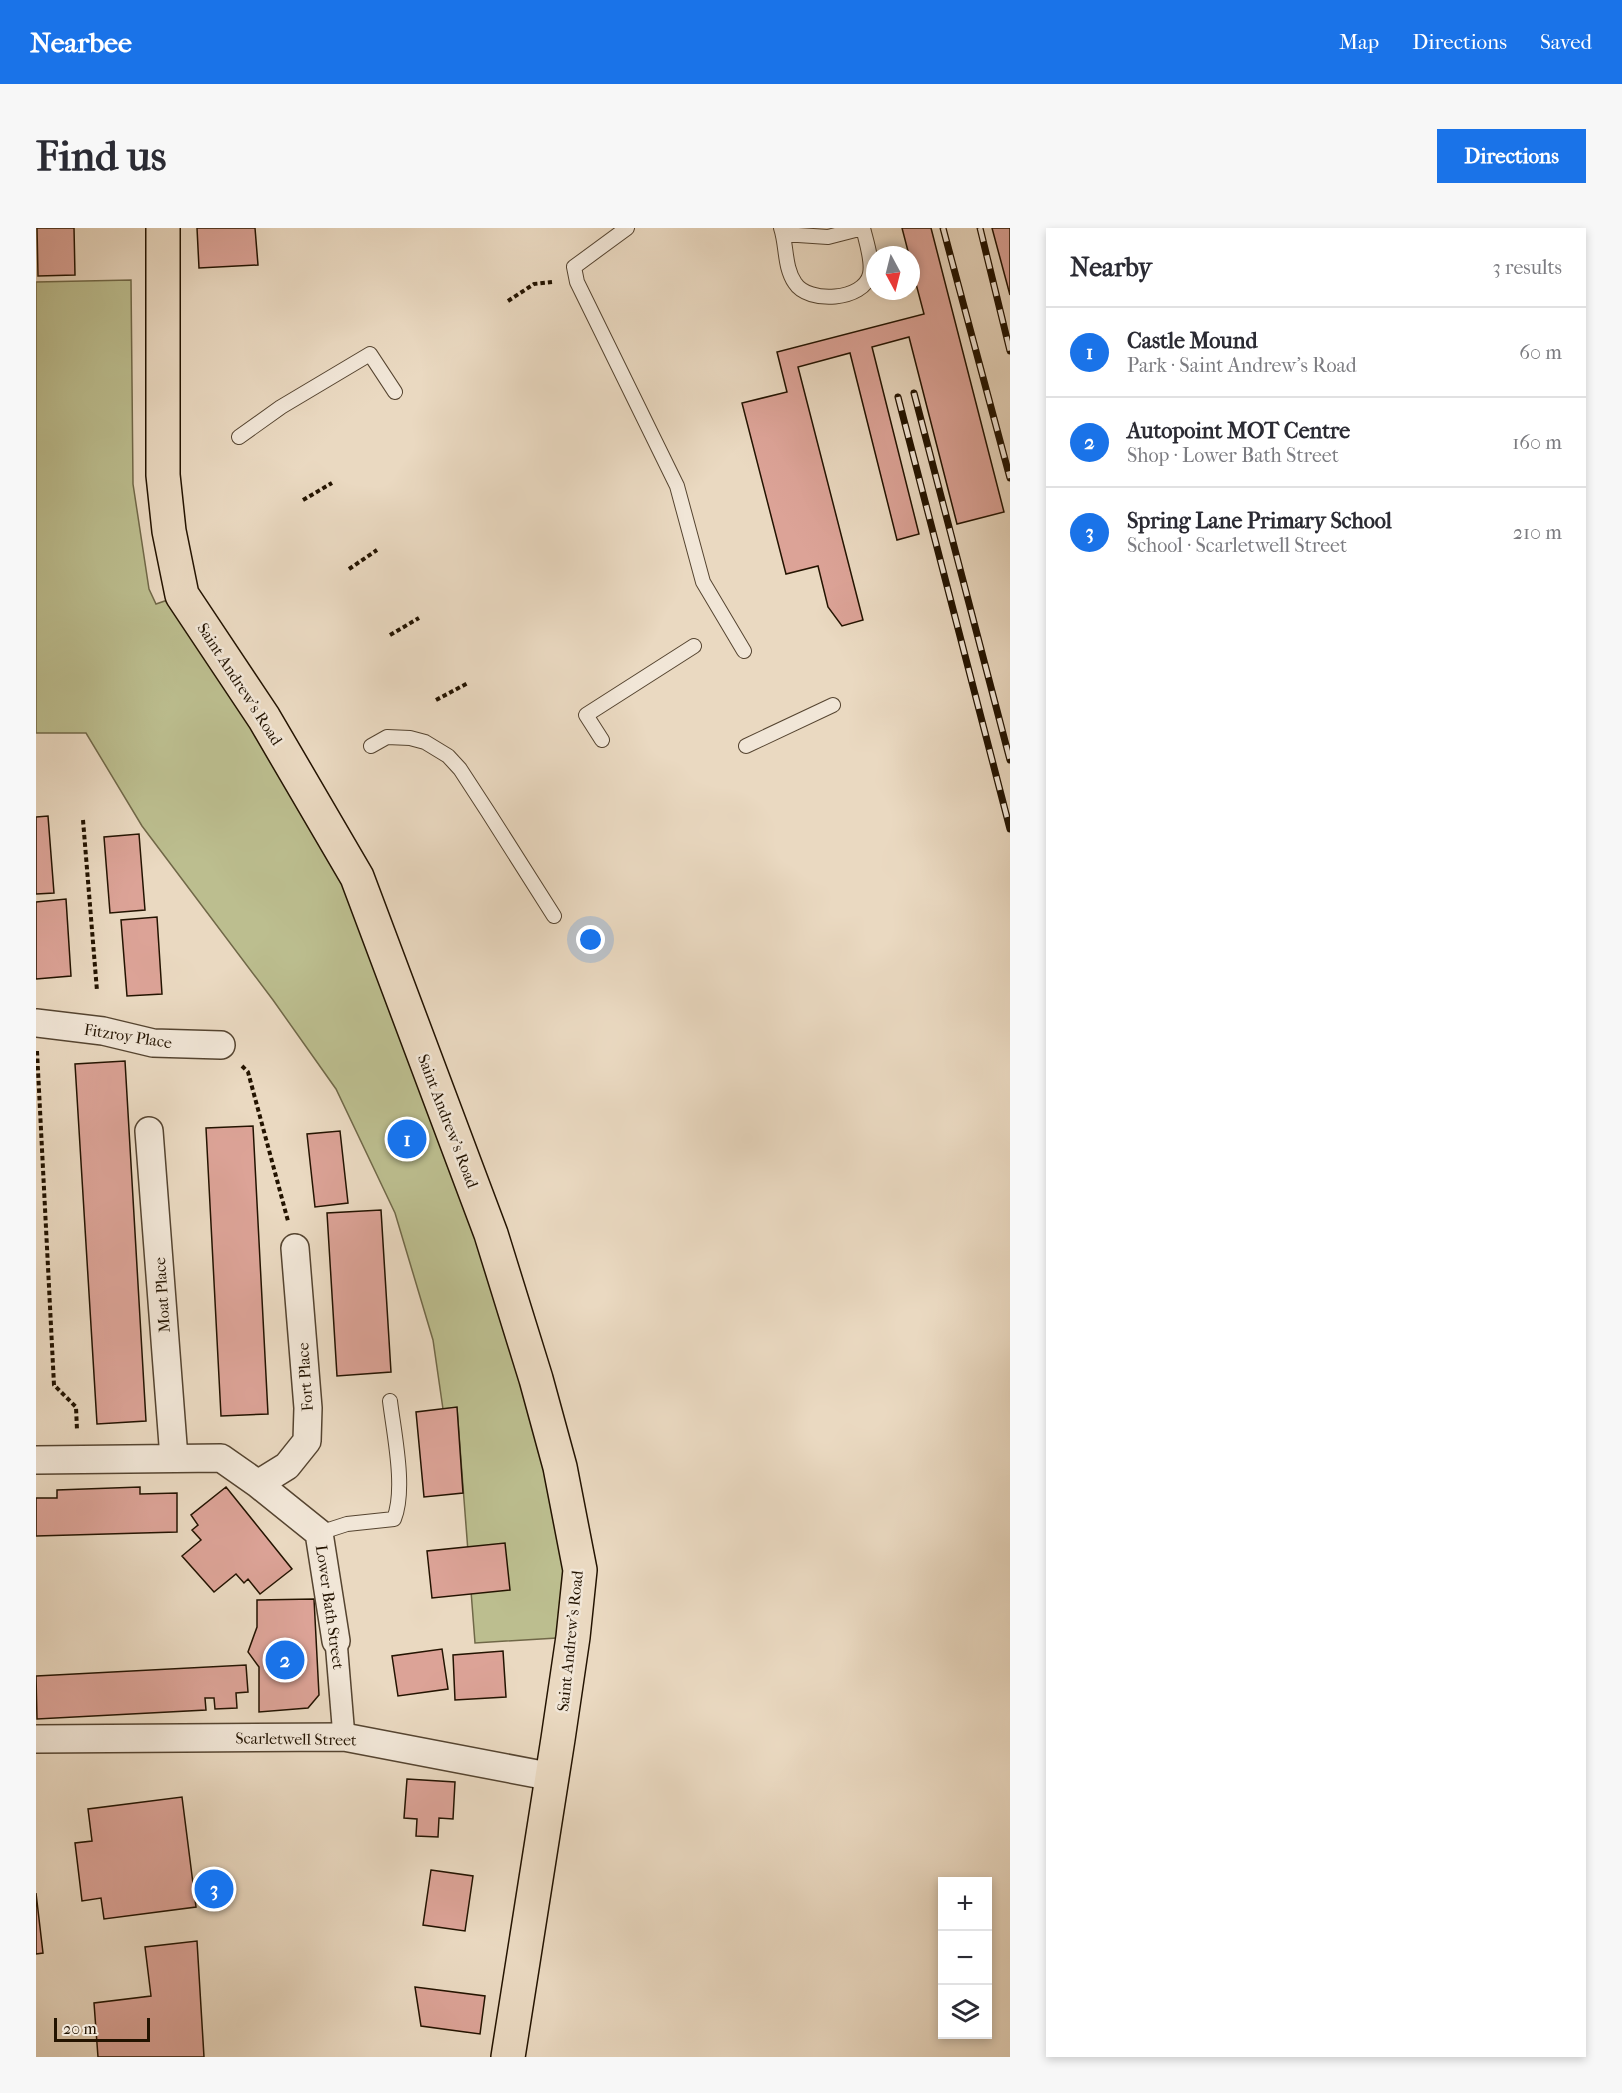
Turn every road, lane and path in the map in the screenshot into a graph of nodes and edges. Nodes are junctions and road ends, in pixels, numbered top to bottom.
1 (163, 228) edge
2 (627, 228) edge
3 (863, 228) edge
4 (782, 231) edge
5 (552, 282) dead end
6 (508, 301) dead end
7 (394, 392) dead end
8 (239, 437) dead end
9 (332, 483) dead end
10 (303, 500) dead end
11 (377, 550) dead end
12 (349, 569) dead end
13 (419, 618) dead end
14 (390, 635) dead end
15 (694, 646) dead end
16 (744, 651) dead end
17 (468, 683) dead end
18 (436, 700) dead end
19 (833, 705) dead end
20 (602, 740) dead end
21 (370, 746) dead end
22 (746, 746) dead end
23 (83, 820) dead end
24 (554, 916) dead end
25 (97, 991) dead end
26 (36, 1023) edge
27 (36, 1042) edge
28 (221, 1045) joint
29 (149, 1131) dead end
30 (295, 1248) joint
31 (390, 1401) dead end
32 (174, 1458) junction
33 (36, 1460) edge
34 (77, 1460) junction
35 (258, 1484) junction
36 (320, 1533) junction
37 (336, 1641) joint
38 (344, 1737) junction
39 (36, 1739) edge
40 (553, 1777) junction
41 (508, 2057) edge

1 - 40 main road, Saint Andrew's Road
2 - 16 lane
3 - 4 lane
3 - 4 lane
5 - 6 path
7 - 8 lane
9 - 10 path
11 - 12 path
13 - 14 path
15 - 20 lane
17 - 18 path
19 - 22 lane
21 - 24 lane
23 - 25 path
26 - 28 street, Fitzroy Place
27 - 34 path
28 - 30 path
29 - 32 street, Moat Place
30 - 35 street, Fort Place
31 - 36 lane
32 - 34 street, Lower Bath Street
32 - 35 street, Lower Bath Street
33 - 34 street, Lower Bath Street
35 - 36 street, Lower Bath Street
36 - 37 street, Lower Bath Street
37 - 38 street, Lower Bath Street
38 - 39 street, Scarletwell Street
38 - 40 street, Scarletwell Street
40 - 41 main road, Saint Andrew's Road

